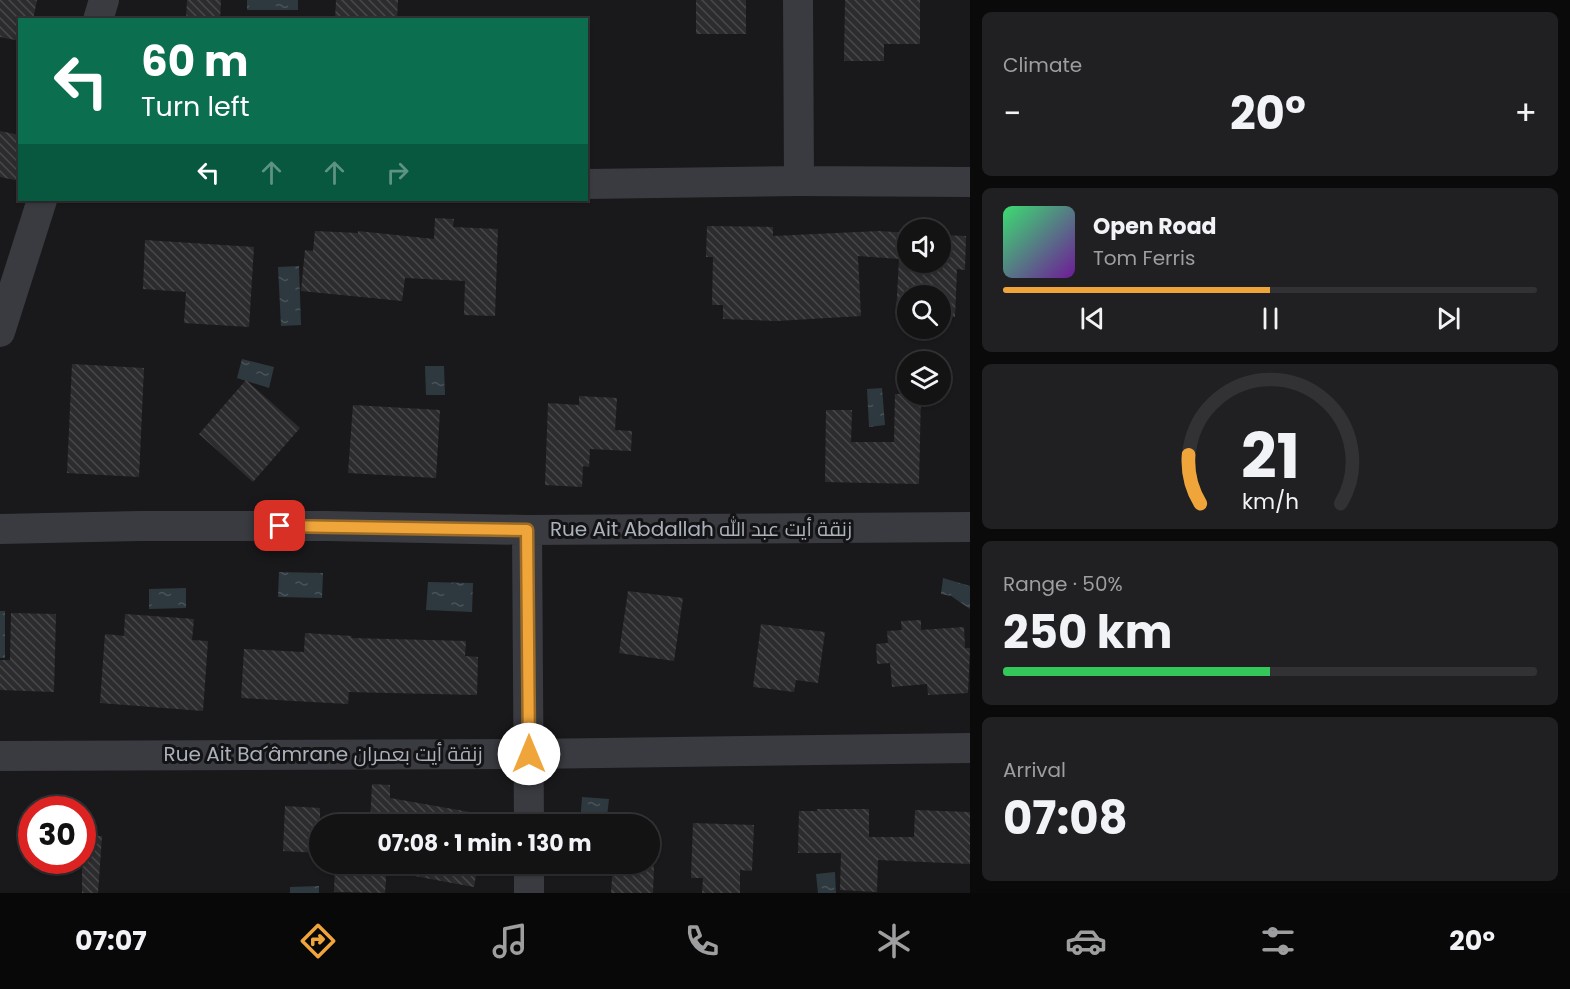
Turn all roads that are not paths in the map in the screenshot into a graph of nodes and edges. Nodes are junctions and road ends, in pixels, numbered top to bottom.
1 (104, 0) edge
2 (798, 0) edge
3 (99, 18) edge
4 (799, 181) junction
5 (970, 182) edge
6 (588, 184) edge
7 (42, 201) edge
8 (1, 327) edge
9 (970, 527) edge
10 (0, 529) edge
11 (527, 530) junction
12 (970, 748) edge
13 (529, 754) junction
14 (0, 756) edge
15 (529, 814) edge
16 (529, 874) edge
17 (529, 893) edge

1 - 3 street
2 - 4 street
4 - 5 street
4 - 6 street
7 - 8 street
9 - 11 street, Rue Ait Abdallah زنقة أيت عبد الله
10 - 11 street, Rue Ait Abdallah زنقة أيت عبد الله
11 - 13 street
12 - 13 street, Rue Ait Ba´âmrane زنقة أيت بعمران
13 - 14 street, Rue Ait Ba´âmrane زنقة أيت بعمران
13 - 15 street
16 - 17 street

